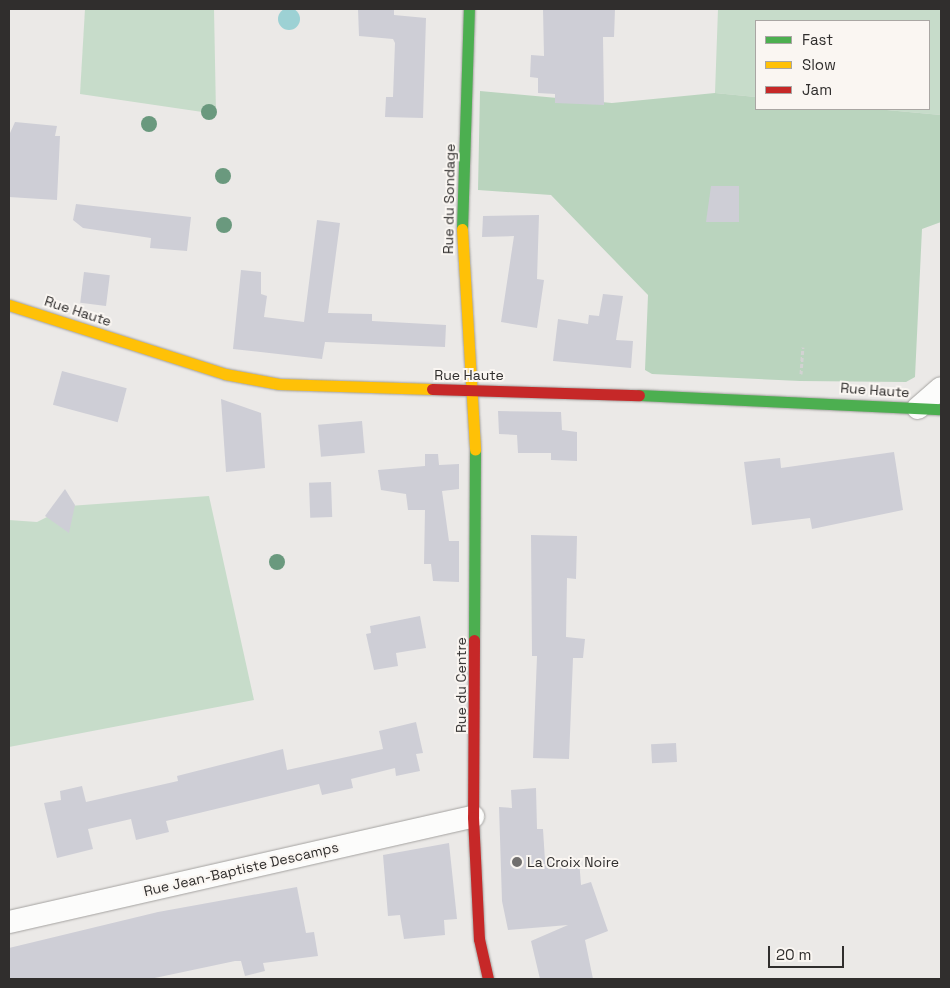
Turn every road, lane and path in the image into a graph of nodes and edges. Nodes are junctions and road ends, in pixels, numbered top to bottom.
1 (469, 9) edge
2 (9, 305) edge
3 (941, 388) edge
4 (468, 389) junction
5 (918, 408) junction
6 (941, 409) edge
7 (473, 817) junction
8 (9, 922) edge
9 (488, 979) edge

1 - 4 street, Rue du Sondage
2 - 4 street, Rue Haute
3 - 5 street
4 - 5 street, Rue Haute
4 - 7 street, Rue du Centre
5 - 6 street, Rue Haute
7 - 8 street, Rue Jean-Baptiste Descamps
7 - 9 street, Rue du Centre

